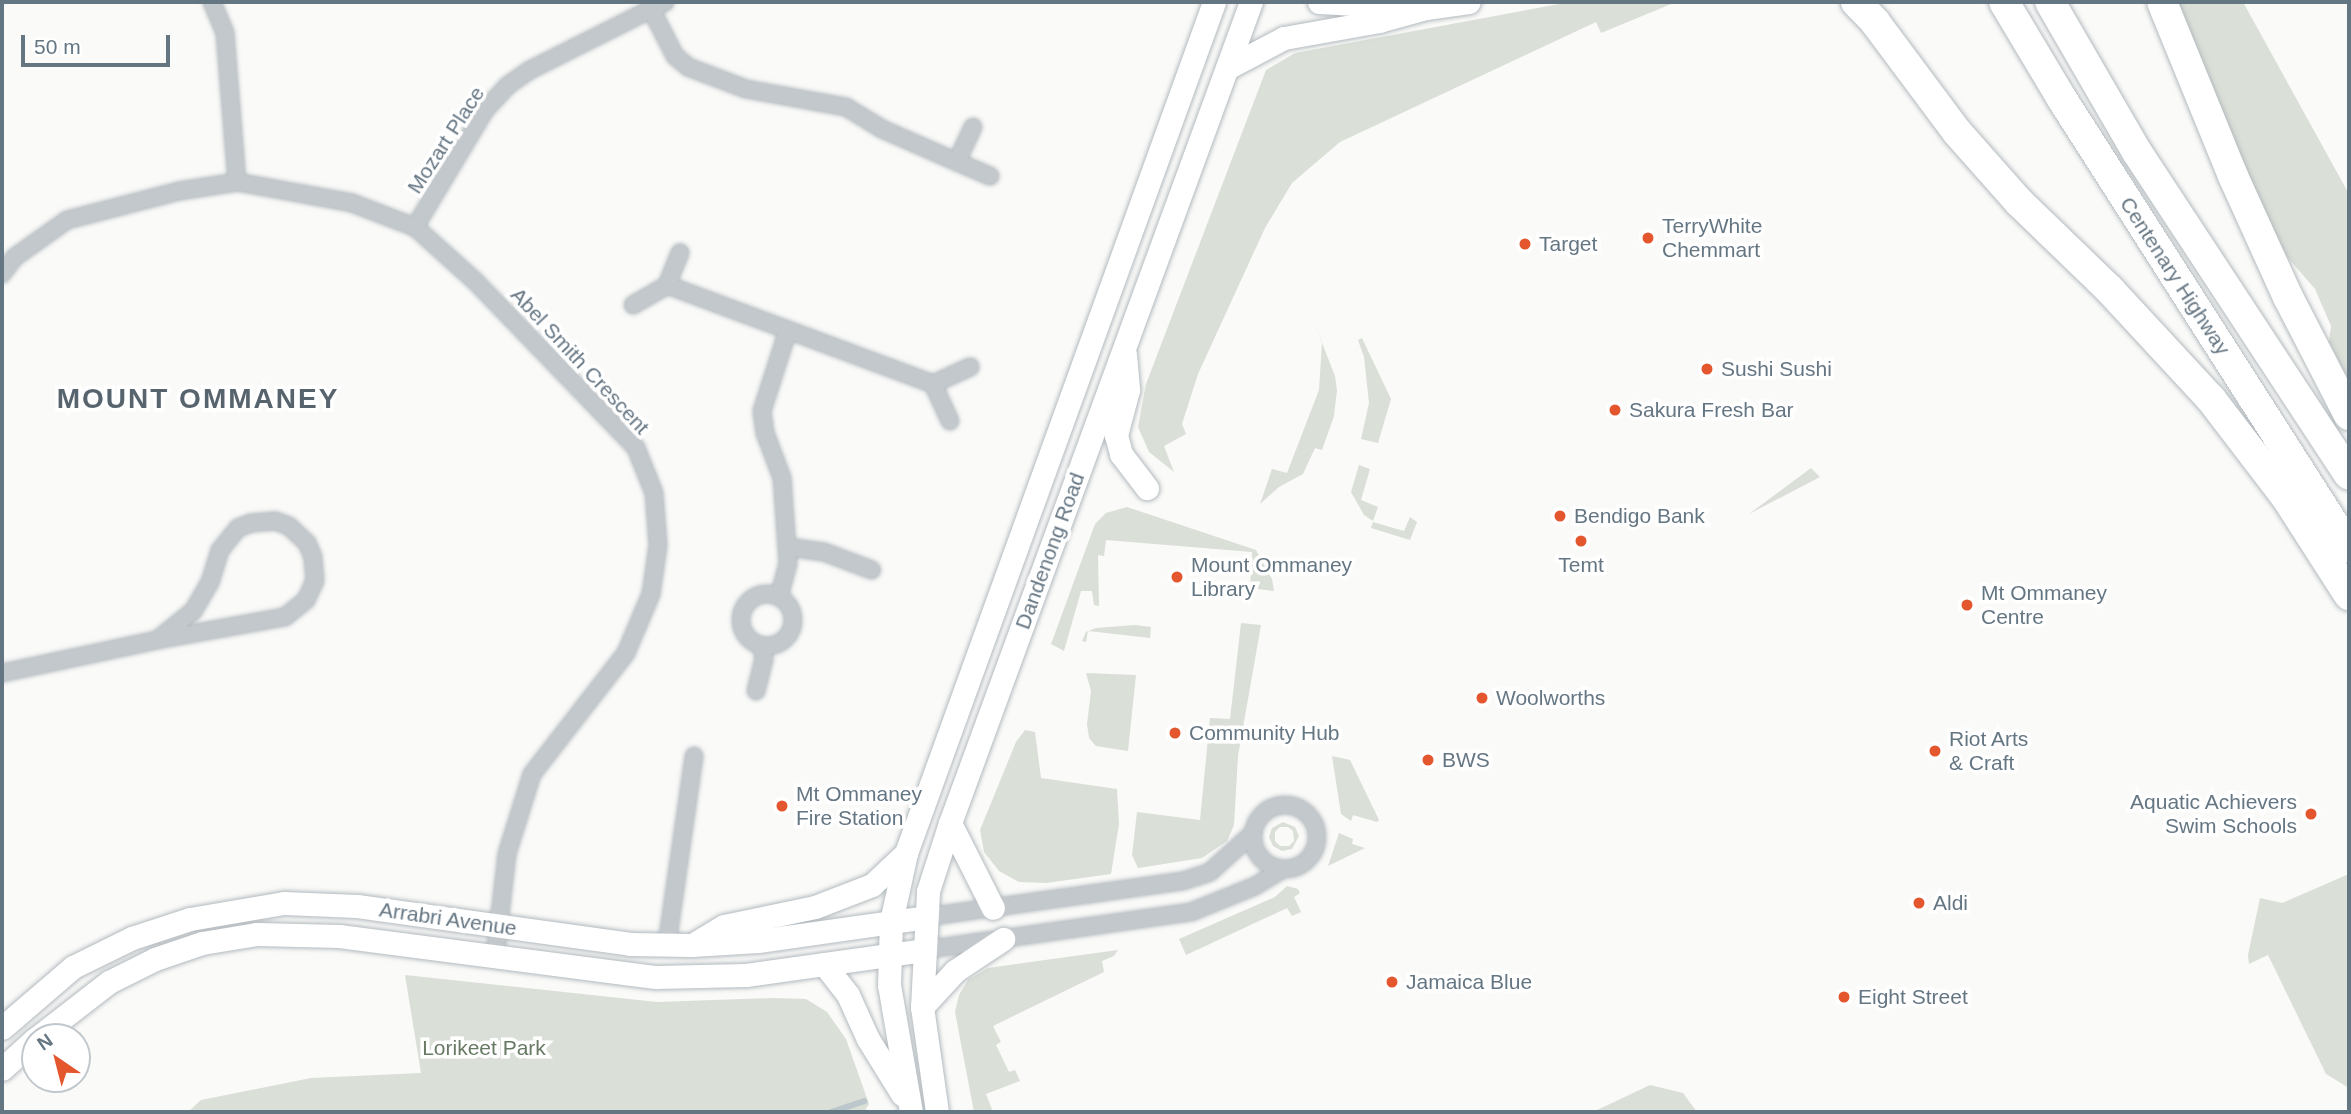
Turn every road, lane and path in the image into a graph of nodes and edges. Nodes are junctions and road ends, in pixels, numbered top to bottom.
1 (212, 2) edge
2 (1214, 2) edge
3 (1251, 2) edge
4 (1319, 2) edge
5 (1469, 2) edge
6 (1856, 2) edge
7 (2004, 2) edge
8 (2049, 2) edge
9 (2162, 2) edge
10 (658, 6) edge
11 (1426, 8) junction
12 (1227, 68) junction
13 (973, 128) dead end
14 (957, 163) junction
15 (990, 176) dead end
16 (237, 182) junction
17 (415, 226) junction
18 (680, 252) dead end
19 (2, 274) edge
20 (667, 285) junction
21 (633, 305) dead end
22 (788, 330) junction
23 (1124, 348) junction
24 (970, 367) dead end
25 (933, 384) junction
26 (2349, 415) edge
27 (950, 421) dead end
28 (2349, 475) edge
29 (1147, 488) dead end
30 (788, 547) junction
31 (2349, 548) edge
32 (872, 570) dead end
33 (2349, 595) edge
34 (779, 597) junction
35 (157, 640) junction
36 (762, 646) junction
37 (2, 673) edge
38 (756, 691) dead end
39 (694, 757) dead end
40 (950, 823) junction
41 (1252, 834) junction
42 (906, 853) junction
43 (1283, 869) junction
44 (993, 908) junction
45 (926, 917) junction
46 (891, 922) junction
47 (499, 926) junction
48 (1003, 939) junction
49 (667, 944) junction
50 (692, 945) junction
51 (923, 950) junction
52 (888, 955) junction
53 (495, 957) junction
54 (824, 964) junction
55 (922, 1007) junction
56 (4, 1022) edge
57 (55, 1023) edge
58 (21, 1032) edge
59 (21, 1052) edge
60 (2, 1069) edge
61 (910, 1109) edge
62 (937, 1112) edge

1 - 16 street
2 - 42 main road, Dandenong Road
3 - 12 main road, Dandenong Road
4 - 11 main road
5 - 11 main road
6 - 33 highway
7 - 31 highway, Centenary Highway
8 - 28 highway, Centenary Highway
9 - 26 highway
10 - 14 street
10 - 17 street, Mozart Place
11 - 12 main road
12 - 23 main road, Dandenong Road
13 - 14 street
14 - 15 street
16 - 17 street, Abel Smith Crescent
16 - 19 street, Abel Smith Crescent
17 - 47 street, Abel Smith Crescent
18 - 20 street
20 - 21 street
20 - 22 street
22 - 25 street
22 - 30 street
23 - 29 main road
23 - 40 main road, Dandenong Road
24 - 25 street
25 - 27 street
30 - 32 street
30 - 34 street
34 - 36 street
34 - 36 street
35 - 35 street
35 - 37 street
36 - 38 street
39 - 49 street
40 - 44 main road
40 - 45 main road, Dandenong Road
41 - 43 street
41 - 43 street
41 - 44 street
42 - 46 main road, Dandenong Road
42 - 50 main road
43 - 48 street
44 - 45 street
45 - 46 main road, Arrabri Avenue
45 - 51 main road, Dandenong Road
46 - 50 main road, Arrabri Avenue
46 - 52 main road, Dandenong Road
47 - 49 main road, Arrabri Avenue
47 - 53 street, Abel Smith Crescent
47 - 56 main road, Arrabri Avenue
48 - 51 street
48 - 55 main road
49 - 50 main road, Arrabri Avenue
51 - 52 main road, Arrabri Avenue
51 - 55 main road, Dandenong Road
52 - 54 main road, Arrabri Avenue
52 - 61 main road, Dandenong Road
53 - 54 main road, Arrabri Avenue
53 - 57 main road, Arrabri Avenue
54 - 61 main road
55 - 62 main road, Dandenong Road
56 - 58 street
59 - 60 main road, Arrabri Avenue

